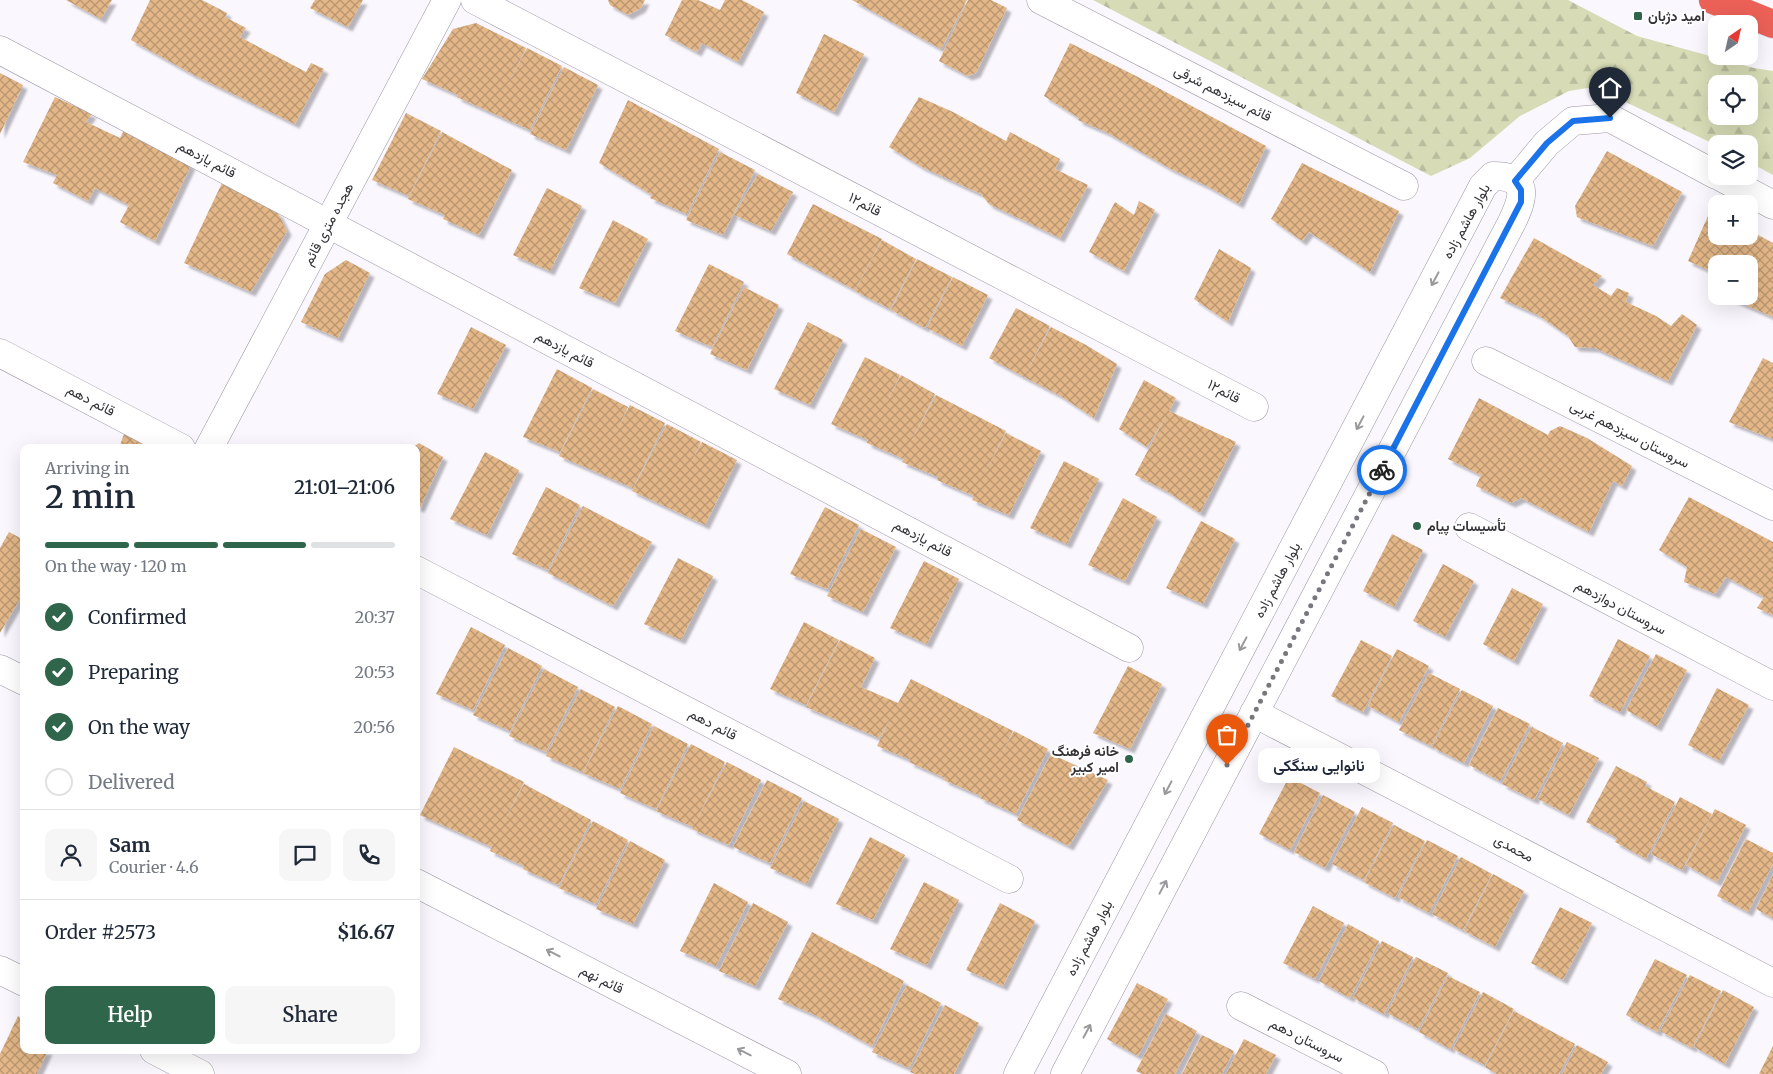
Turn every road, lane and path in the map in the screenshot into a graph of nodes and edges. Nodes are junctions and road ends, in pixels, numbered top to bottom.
1 (447, 0) edge
2 (475, 0) edge
3 (1041, 0) edge
4 (1713, 0) edge
5 (1773, 24) edge
6 (0, 50) edge
7 (1708, 171) edge
8 (1515, 181) junction
9 (1735, 185) edge
10 (1404, 186) dead end
11 (1773, 205) edge
12 (328, 224) junction
13 (0, 353) edge
14 (1486, 361) dead end
15 (1254, 407) dead end
16 (173, 444) edge
17 (211, 444) edge
18 (1346, 450) junction
19 (1383, 467) junction
20 (1773, 506) edge
21 (1469, 527) dead end
22 (420, 572) edge
23 (1130, 648) dead end
24 (0, 669) edge
25 (20, 679) edge
26 (1773, 686) edge
27 (1254, 713) junction
28 (1009, 878) dead end
29 (420, 885) edge
30 (0, 970) edge
31 (20, 980) edge
32 (1773, 983) edge
33 (1241, 1006) dead end
34 (162, 1054) edge
35 (200, 1074) edge
36 (787, 1074) edge
37 (1018, 1074) edge
38 (1065, 1074) edge
39 (1374, 1074) edge

1 - 12 street, هجده متری قائم
2 - 15 street, قائم۱۲
3 - 10 street, قائم سیزدهم شرقی
4 - 5 highway
6 - 12 street, قائم یازدهم
7 - 8 street
8 -> 18 street, بلوار هاشم زاده
8 - 19 street
9 - 11 street
12 - 17 street, هجده متری قائم
12 - 23 street, قائم یازدهم
13 - 16 street, قائم دهم
14 - 20 street, سروستان سیزدهم غربی
18 - 19 street
18 -> 37 street, بلوار هاشم زاده
19 - 27 street
21 - 26 street, سروستان دوازدهم
22 - 28 street, قائم دهم
24 - 25 street
27 - 32 street, محمدی
38 -> 27 street
36 -> 29 street, قائم نهم
30 - 31 street
33 - 39 street, سروستان دهم
34 - 35 street

